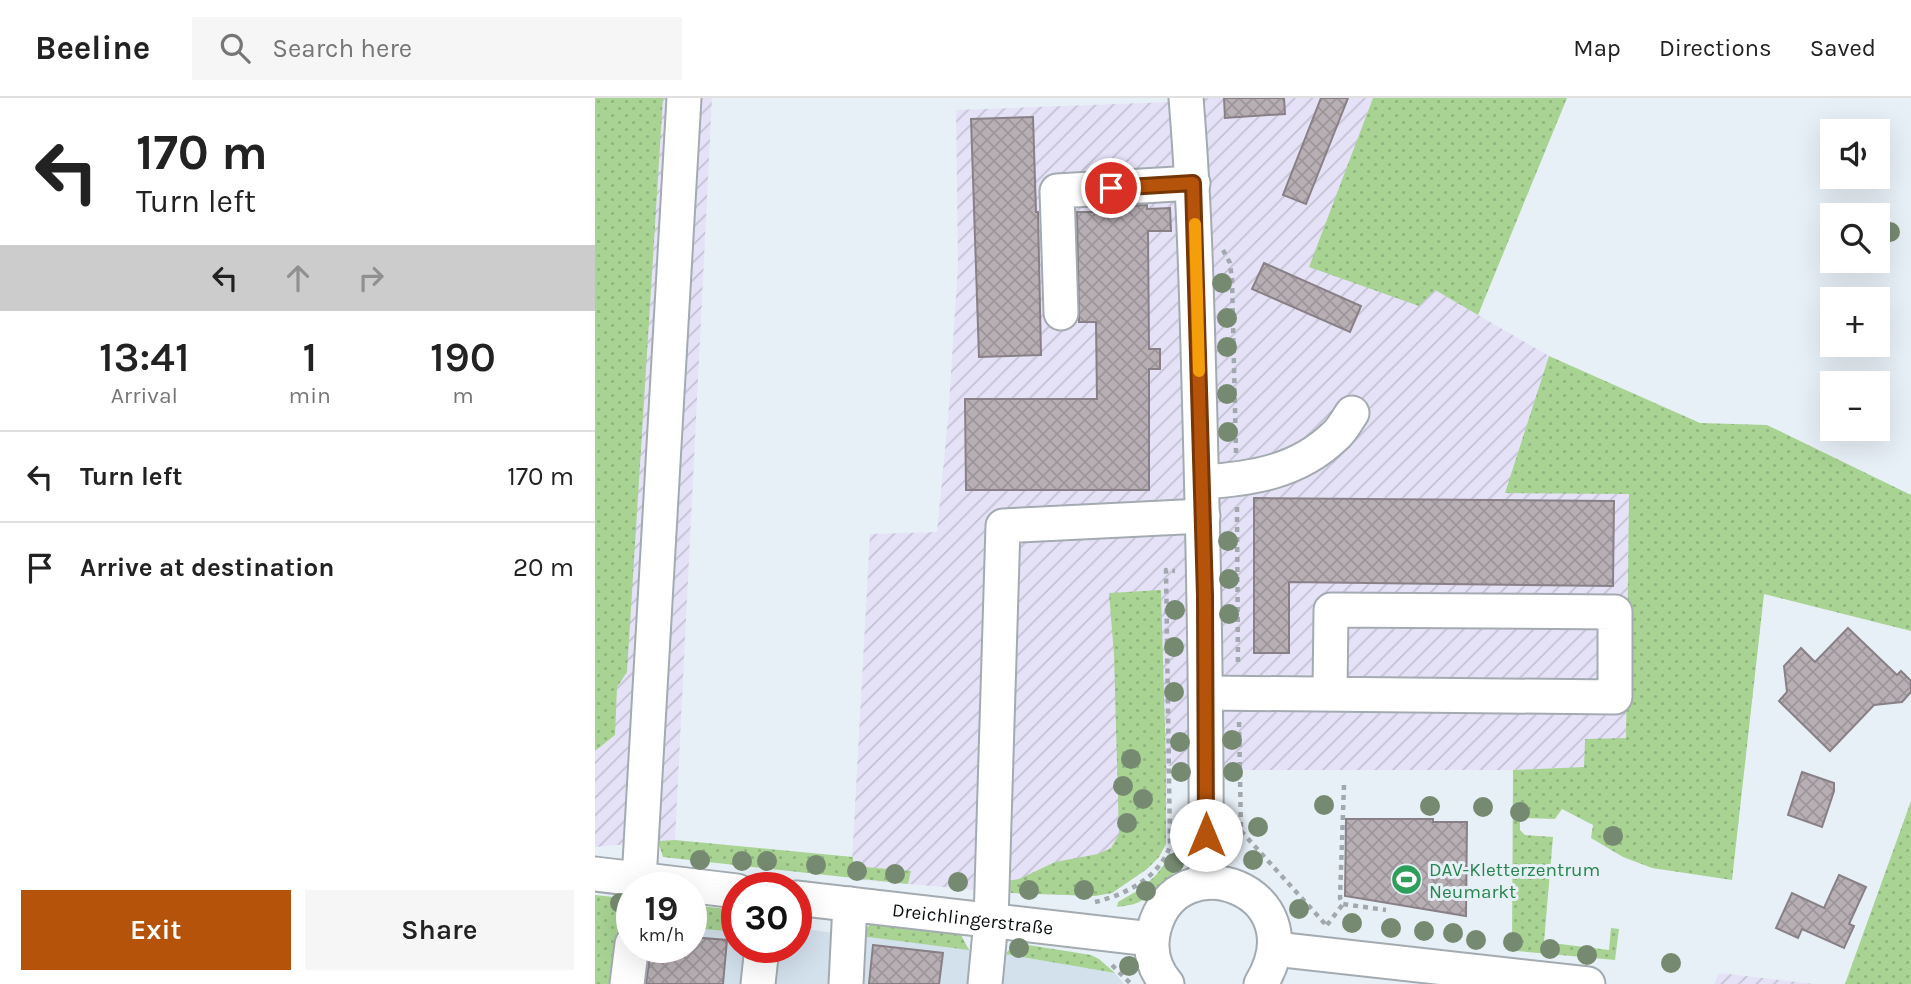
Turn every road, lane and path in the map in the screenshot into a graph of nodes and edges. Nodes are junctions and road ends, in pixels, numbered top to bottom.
1 (684, 98) edge
2 (1186, 98) edge
3 (1193, 183) junction
4 (1061, 313) dead end
5 (1352, 413) dead end
6 (1202, 482) junction
7 (1203, 516) junction
8 (1204, 572) junction
9 (1207, 693) junction
10 (1330, 693) junction
11 (1344, 785) dead end
12 (1241, 831) dead end
13 (639, 872) edge
14 (595, 874) edge
15 (616, 877) edge
16 (1206, 882) junction
17 (812, 900) edge
18 (850, 904) junction
19 (1087, 904) dead end
20 (1343, 904) junction
21 (1386, 910) dead end
22 (991, 920) junction
23 (1327, 926) junction
24 (1333, 929) dead end
25 (1151, 939) junction
26 (1275, 948) junction
27 (630, 963) edge
28 (760, 963) edge
29 (627, 984) edge
30 (758, 984) edge
31 (846, 984) edge
32 (985, 984) edge
33 (1167, 984) edge
34 (1261, 984) edge
35 (1588, 984) edge

1 - 13 street
2 - 3 street
3 - 4 street
3 - 6 street
5 - 6 street
6 - 7 street
7 - 8 street
7 - 22 street
8 - 9 street
8 - 19 path
9 - 10 street
9 - 16 street
10 - 10 street
11 - 20 path
12 - 23 path
14 - 15 street
16 - 25 street
16 - 26 street
17 - 18 street, Dreichlingerstraße
18 - 22 street, Dreichlingerstraße
18 - 31 street
20 - 21 path
20 - 23 path
22 - 25 street, Dreichlingerstraße
22 - 32 street
23 - 24 path
25 - 33 street
26 - 34 street
26 - 35 street
27 - 29 street
28 - 30 street

